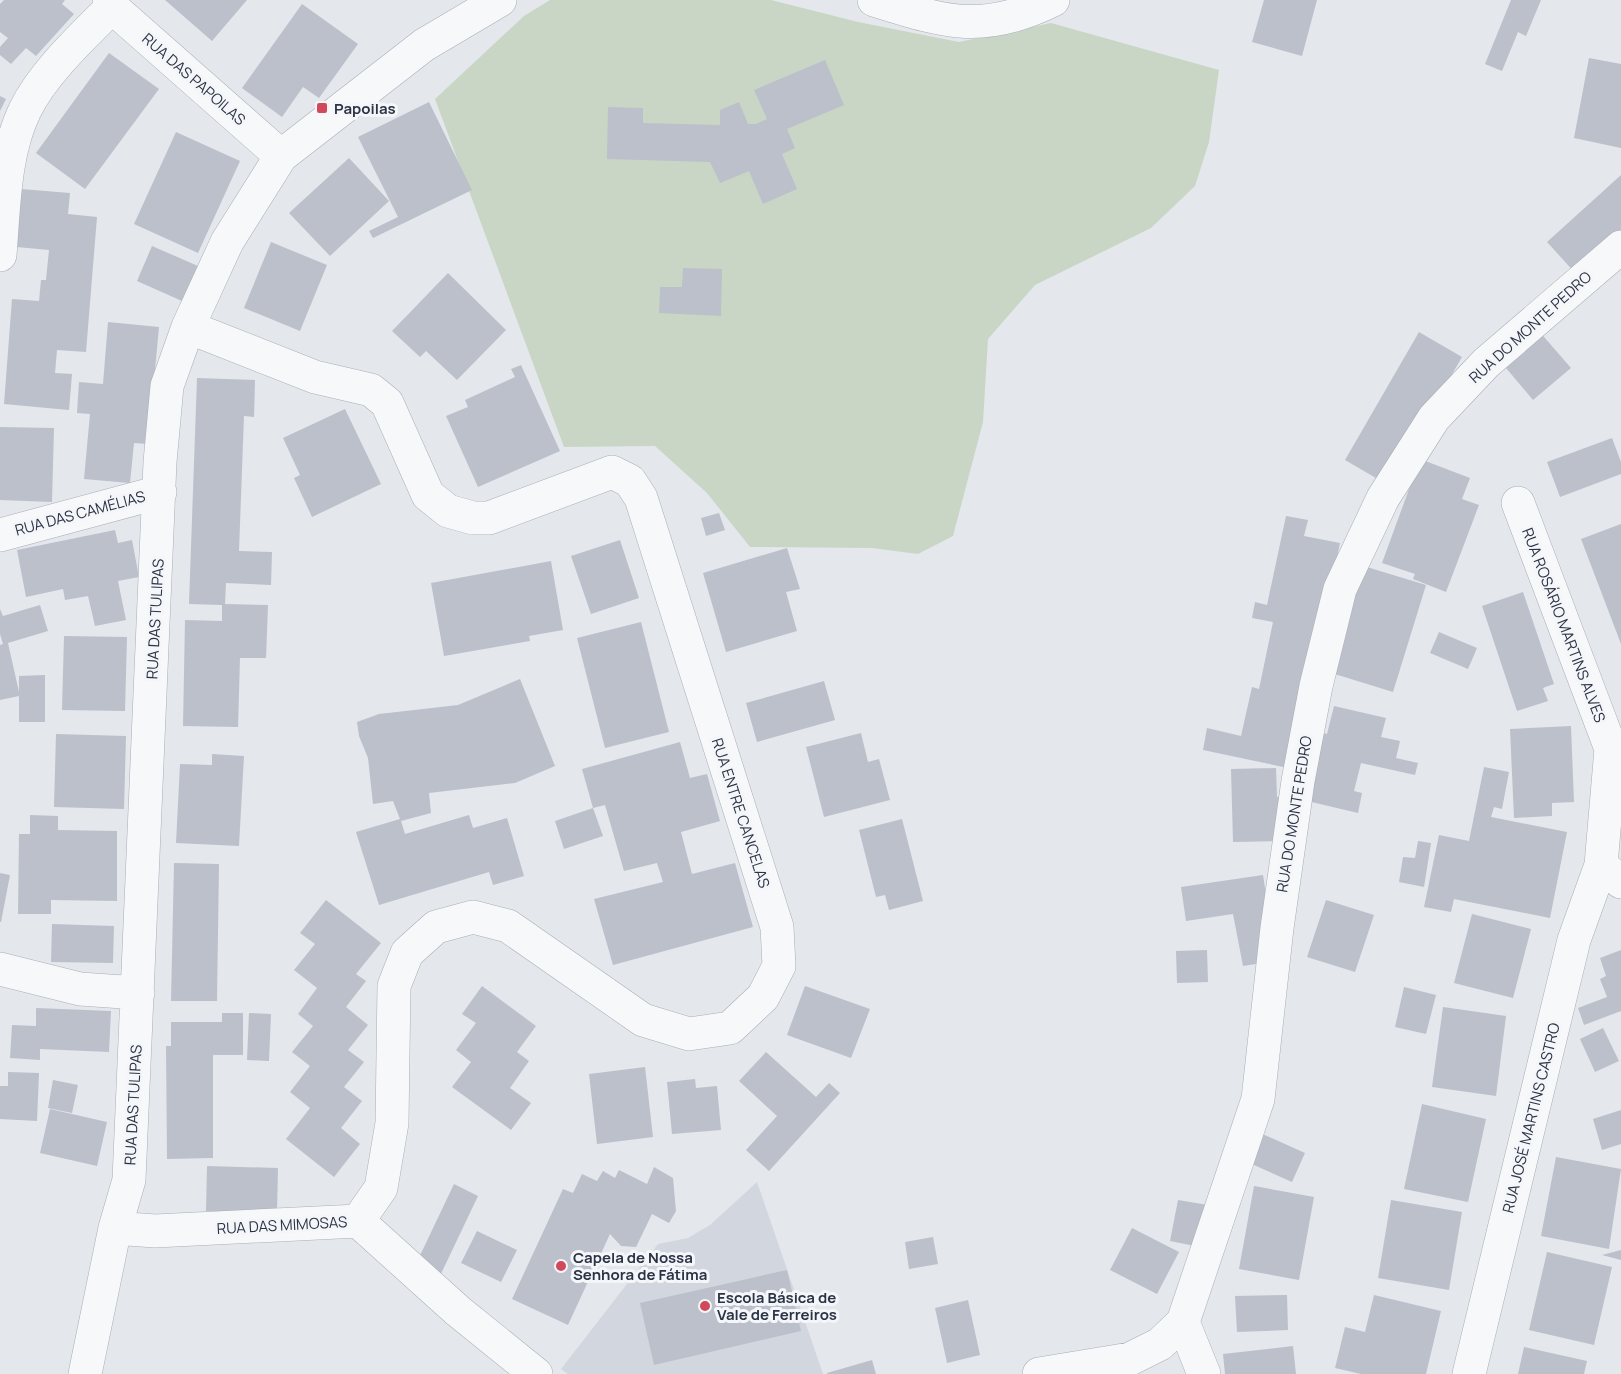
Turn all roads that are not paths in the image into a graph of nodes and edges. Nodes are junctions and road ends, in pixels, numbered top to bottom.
1 (500, 0) edge
2 (874, 0) edge
3 (1053, 0) edge
4 (110, 3) edge
5 (282, 156) junction
6 (1621, 247) edge
7 (0, 255) edge
8 (188, 327) junction
9 (160, 492) junction
10 (1518, 503) dead end
11 (0, 535) edge
12 (1611, 873) edge
13 (0, 969) edge
14 (138, 993) junction
15 (358, 1221) junction
16 (115, 1228) junction
17 (1183, 1322) junction
18 (85, 1374) edge
19 (536, 1374) edge
20 (1039, 1374) edge
21 (1204, 1374) edge
22 (1469, 1374) edge

1 - 5 street, RUA DAS TULIPAS
2 - 3 street
4 - 5 street, RUA DAS PAPOILAS
4 - 7 street
5 - 8 street, RUA DAS TULIPAS
6 - 17 street, RUA DO MONTE PEDRO
8 - 9 street, RUA DAS TULIPAS
8 - 15 street, RUA ENTRE CANCELAS
9 - 11 street, RUA DAS CAMÉLIAS
9 - 14 street, RUA DAS TULIPAS
10 - 12 street, RUA ROSÁRIO MARTINS ALVES
12 - 22 street, RUA JOSÉ MARTINS CASTRO
13 - 14 street
14 - 16 street, RUA DAS TULIPAS
15 - 16 street, RUA DAS MIMOSAS
15 - 19 street, RUA DAS MIMOSAS
16 - 18 street, RUA DAS TULIPAS
17 - 20 street, RUA DO MONTE PEDRO
17 - 21 street

